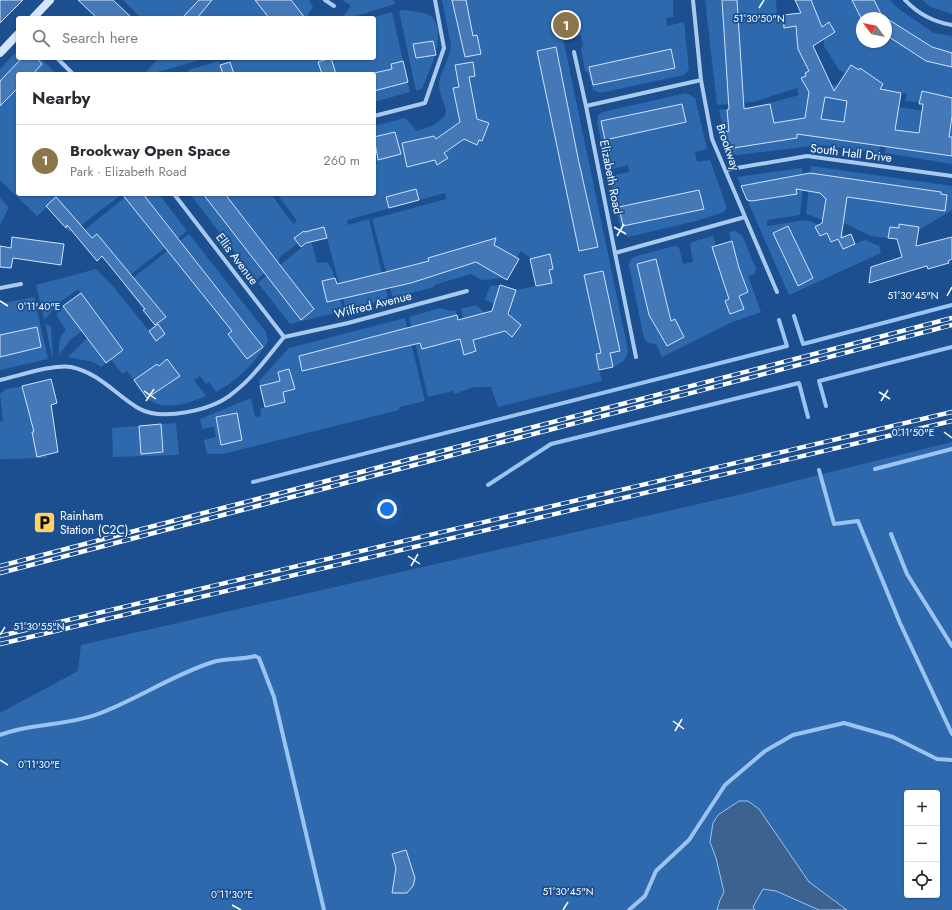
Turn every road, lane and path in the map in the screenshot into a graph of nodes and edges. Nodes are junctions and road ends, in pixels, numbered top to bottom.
1 (50, 0) edge
2 (325, 0) edge
3 (434, 0) edge
4 (693, 0) edge
5 (904, 0) edge
6 (334, 6) dead end
7 (35, 16) edge
8 (952, 25) edge
9 (16, 36) edge
10 (574, 52) dead end
11 (0, 53) edge
12 (60, 60) edge
13 (71, 72) edge
14 (701, 80) junction
15 (586, 106) junction
16 (376, 115) edge
17 (724, 170) junction
18 (952, 176) edge
19 (176, 196) edge
20 (745, 217) junction
21 (615, 253) junction
22 (21, 284) dead end
23 (0, 288) edge
24 (467, 291) dead end
25 (777, 292) dead end
26 (284, 337) junction
27 (636, 357) dead end
28 (0, 380) edge

1 - 7 main road
2 - 6 street
3 - 16 street
4 - 14 street, Brookway
5 - 8 street
9 - 11 main road
10 - 15 street, Elizabeth Road
12 - 13 street
14 - 15 street
14 - 17 street, Brookway
15 - 21 street, Elizabeth Road
17 - 18 street, South Hall Drive
17 - 20 street, Brookway
19 - 26 street, Ellis Avenue
20 - 21 street
20 - 25 street, Brookway
21 - 27 street, Elizabeth Road
22 - 23 street
24 - 26 street, Wilfred Avenue
26 - 28 street

